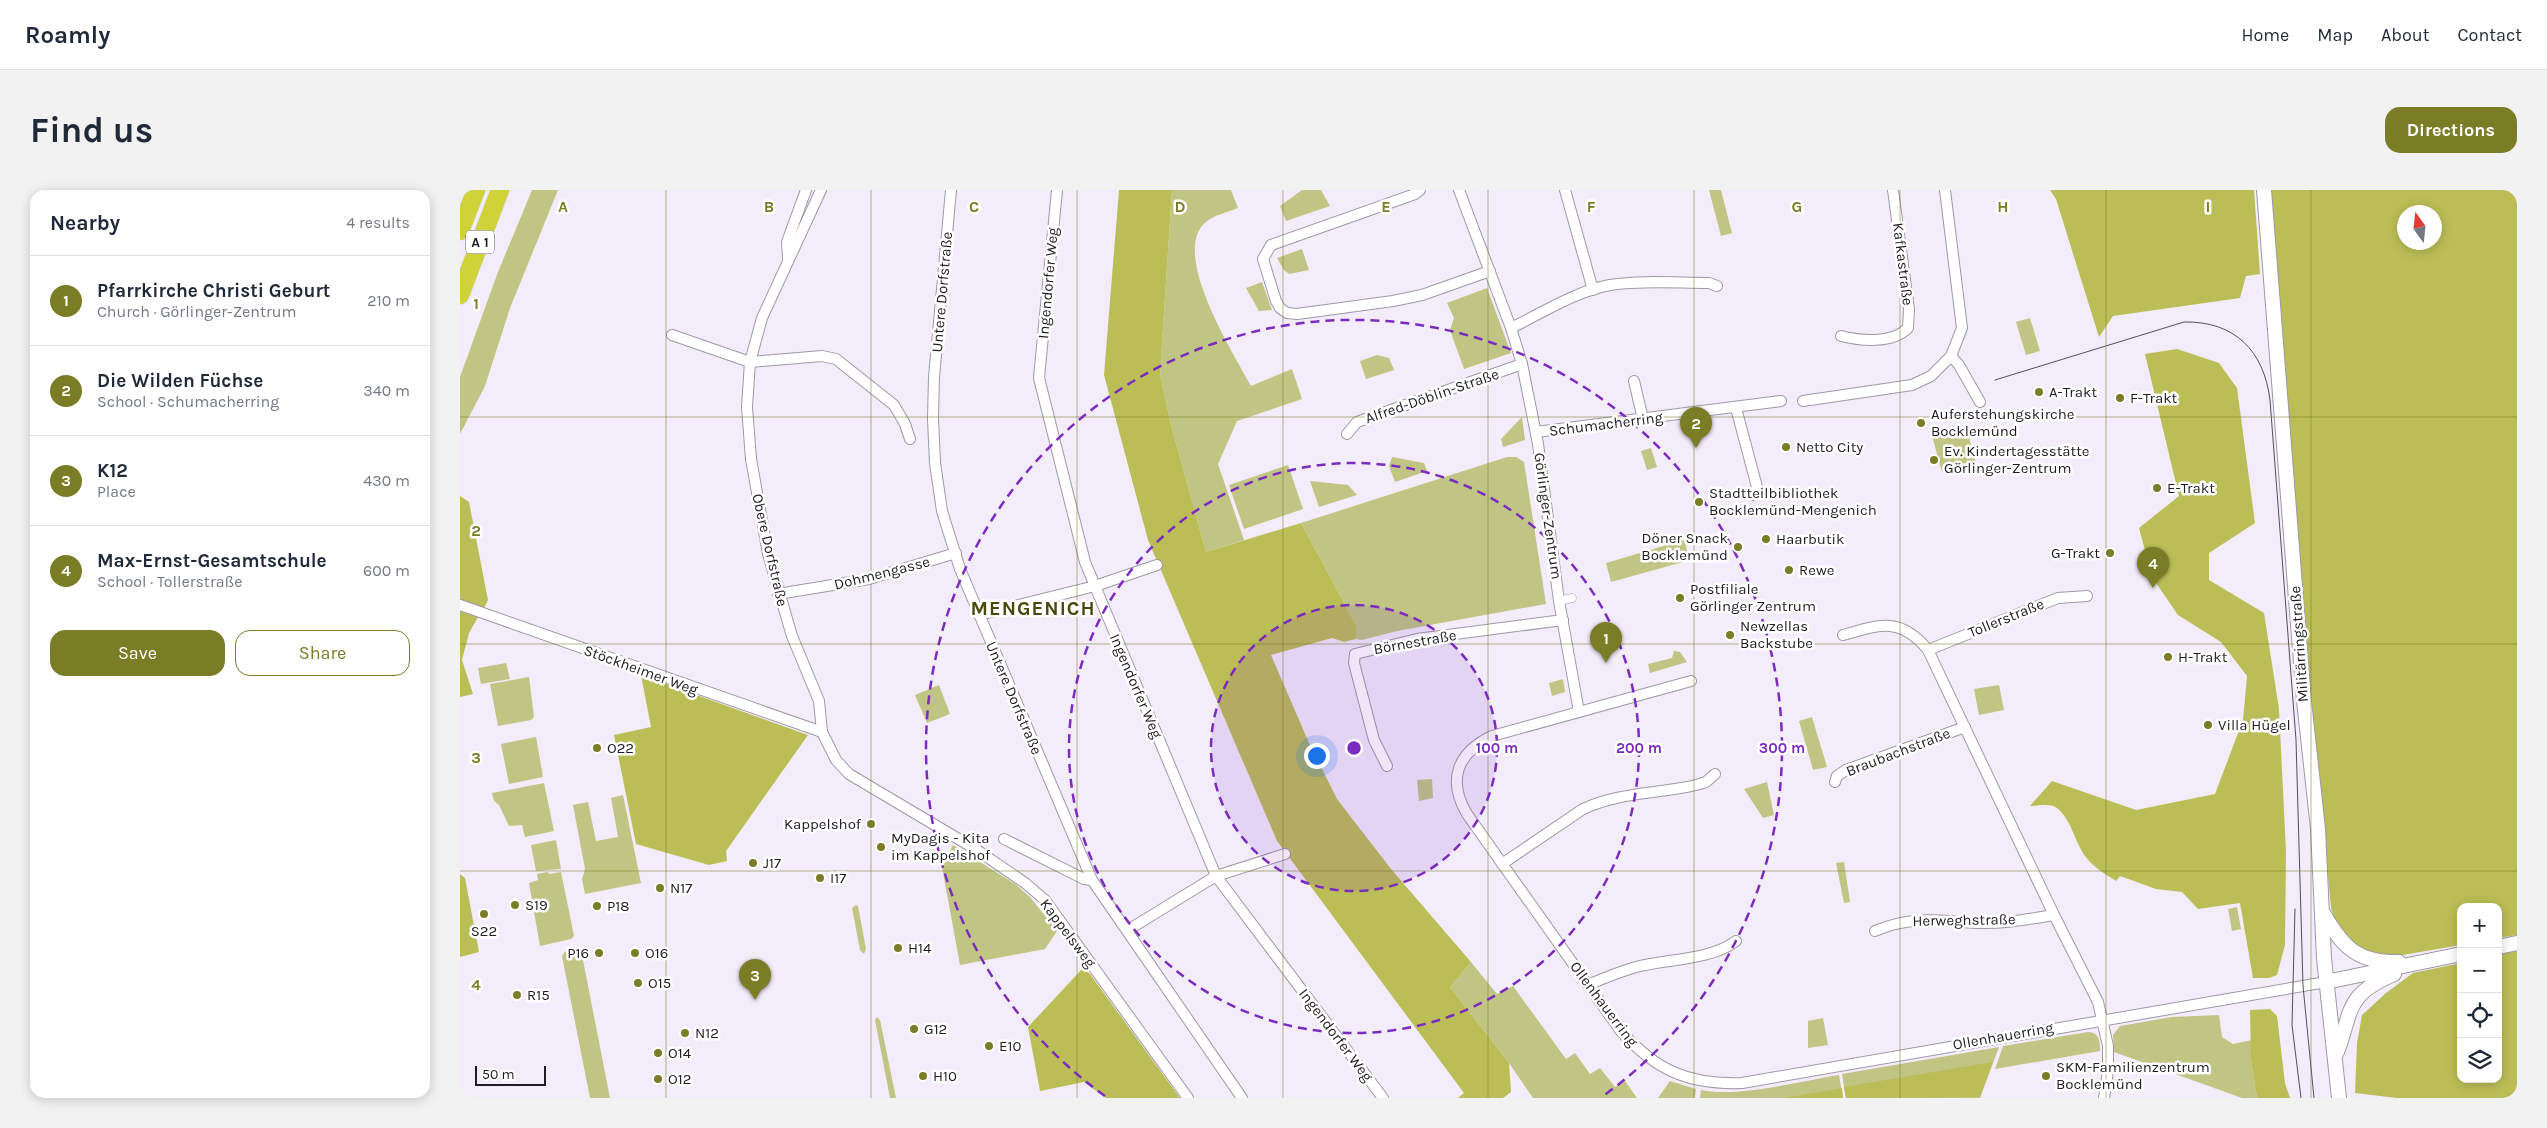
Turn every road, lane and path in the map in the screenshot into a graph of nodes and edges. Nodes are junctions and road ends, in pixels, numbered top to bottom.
1 (476, 190) edge
2 (500, 190) edge
3 (806, 190) edge
4 (821, 190) edge
5 (951, 190) edge
6 (1057, 190) edge
7 (1420, 190) edge
8 (1459, 190) edge
9 (1565, 190) edge
10 (1893, 190) edge
11 (1945, 190) edge
12 (2264, 190) edge
13 (460, 231) edge
14 (788, 261) junction
15 (1490, 271) junction
16 (1717, 286) dead end
17 (1593, 290) junction
18 (460, 295) edge
19 (1511, 328) junction
20 (672, 335) dead end
21 (1841, 336) dead end
22 (1952, 356) junction
23 (750, 362) junction
24 (1522, 364) junction
25 (1634, 381) dead end
26 (1781, 401) dead end
27 (1803, 401) dead end
28 (1980, 402) dead end
29 (1736, 408) junction
30 (1644, 420) junction
31 (1536, 432) junction
32 (1347, 434) dead end
33 (910, 439) dead end
34 (1753, 495) dead end
35 (956, 554) junction
36 (1157, 565) dead end
37 (1095, 586) junction
38 (778, 594) junction
39 (2087, 596) dead end
40 (1572, 598) dead end
41 (1559, 601) junction
42 (460, 605) edge
43 (979, 615) junction
44 (1563, 620) junction
45 (1843, 635) dead end
46 (1928, 650) junction
47 (1690, 681) dead end
48 (1578, 712) junction
49 (1964, 727) junction
50 (822, 732) junction
51 (1387, 766) dead end
52 (1715, 774) dead end
53 (1835, 782) dead end
54 (1004, 840) dead end
55 (1285, 854) dead end
56 (1502, 864) junction
57 (1216, 876) junction
58 (1092, 880) junction
59 (2321, 910) junction
60 (2054, 915) junction
61 (1128, 930) junction
62 (1875, 931) dead end
63 (1736, 942) dead end
64 (2517, 943) edge
65 (2502, 946) edge
66 (2457, 955) edge
67 (2423, 962) junction
68 (2326, 982) junction
69 (1588, 985) junction
70 (2103, 1020) junction
71 (2336, 1055) junction
72 (1188, 1098) edge
73 (1242, 1098) edge
74 (1383, 1098) edge
75 (2104, 1098) edge
76 (2339, 1098) edge

1 - 13 highway, A 1
2 - 18 highway, A 1
3 - 14 street, Obere Dorfstraße
4 - 14 street, Obere Dorfstraße
5 - 35 street, Untere Dorfstraße
6 - 37 street, Ingendorfer Weg
7 - 15 street
8 - 15 street, Schumacherring
9 - 17 street
10 - 21 street, Kafkastraße
11 - 22 street
12 - 59 main road, Militärringstraße
14 - 23 street, Obere Dorfstraße
15 - 19 street, Schumacherring
16 - 17 street
17 - 19 street
19 - 24 street, Schumacherring
20 - 23 street
22 - 27 street
22 - 28 street
23 - 33 street
23 - 38 street, Obere Dorfstraße
24 - 31 street, Schumacherring
24 - 32 street, Alfred-Döblin-Straße
25 - 30 street
26 - 29 street, Schumacherring
29 - 30 street, Schumacherring
29 - 34 street
30 - 31 street, Schumacherring
31 - 41 street, Görlinger-Zentrum
35 - 38 street, Dohmengasse
35 - 43 street, Untere Dorfstraße
36 - 37 street
37 - 43 street
37 - 57 street, Ingendorfer Weg
38 - 50 street, Obere Dorfstraße
39 - 46 street, Tollerstraße
40 - 41 street, Görlinger-Zentrum
41 - 44 street, Görlinger-Zentrum
42 - 50 street, Stöckheimer Weg
43 - 58 street, Untere Dorfstraße
44 - 48 street, Görlinger-Zentrum
44 - 51 street, Börnestraße
45 - 46 street
46 - 49 street
47 - 48 street, Ollenhauerring
48 - 56 street, Ollenhauerring
49 - 53 street, Braubachstraße
49 - 60 street
50 - 72 street, Kappelsweg
52 - 56 street
54 - 58 street
55 - 57 street
56 - 69 street, Ollenhauerring
57 - 61 street
57 - 74 street, Ingendorfer Weg
58 - 61 street, Untere Dorfstraße
59 - 67 main road
59 - 68 main road, Militärringstraße
60 - 62 street, Herweghstraße
60 - 70 street
61 - 73 street, Untere Dorfstraße
63 - 69 street
64 - 65 main road
66 - 67 main road
67 - 68 main road
67 - 71 main road
68 - 70 street, Ollenhauerring
68 - 71 main road, Militärringstraße
69 - 70 street, Ollenhauerring
70 - 75 street
71 - 76 main road, Militärringstraße

